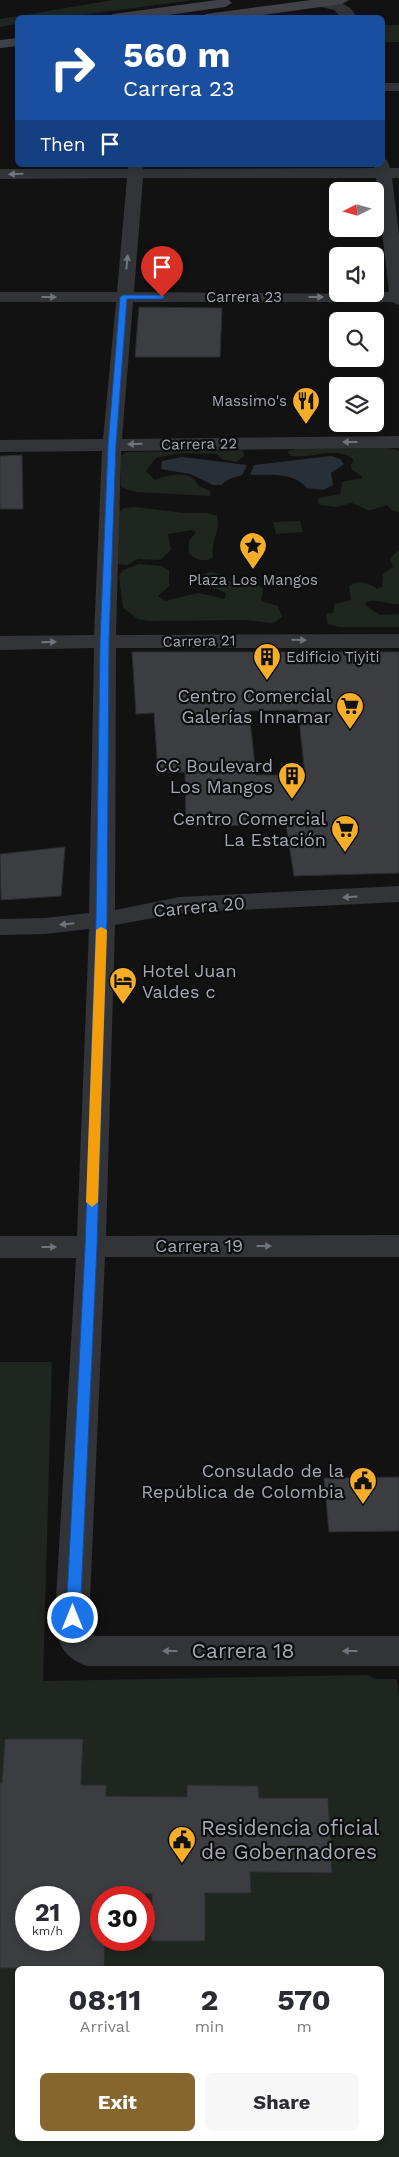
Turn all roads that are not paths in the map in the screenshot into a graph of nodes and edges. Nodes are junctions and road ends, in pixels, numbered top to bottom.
1 (248, 0) edge
2 (342, 0) edge
3 (322, 3) junction
4 (136, 15) edge
5 (229, 15) edge
6 (349, 15) edge
7 (15, 30) edge
8 (0, 32) edge
9 (15, 42) edge
10 (0, 44) edge
11 (385, 87) edge
12 (399, 87) edge
13 (135, 169) edge
14 (389, 170) edge
15 (0, 174) edge
16 (0, 297) edge
17 (123, 297) junction
18 (399, 298) edge
19 (399, 442) edge
20 (112, 445) junction
21 (0, 446) edge
22 (399, 641) edge
23 (105, 642) junction
24 (0, 643) edge
25 (399, 894) edge
26 (102, 920) junction
27 (0, 927) edge
28 (399, 1246) edge
29 (0, 1247) edge
30 (91, 1247) junction
31 (399, 1651) edge

1 - 4 main road
2 - 3 main road
3 - 5 main road
3 - 6 street
7 - 8 main road
9 - 10 main road
11 - 12 street
13 - 14 street
13 -> 15 street
17 -> 13 street
14 - 18 street
16 -> 17 street, Carrera 23
17 -> 18 street, Carrera 23
17 - 20 street
19 -> 20 street, Carrera 22
20 - 21 street, Carrera 22
20 - 23 street
23 -> 22 street, Carrera 21
24 -> 23 street, Carrera 21
23 - 26 street
25 -> 26 street, Carrera 20
26 -> 27 street, Carrera 20
26 - 30 street
30 -> 28 street, Carrera 19
29 -> 30 street, Carrera 19
31 -> 30 street, Carrera 18

